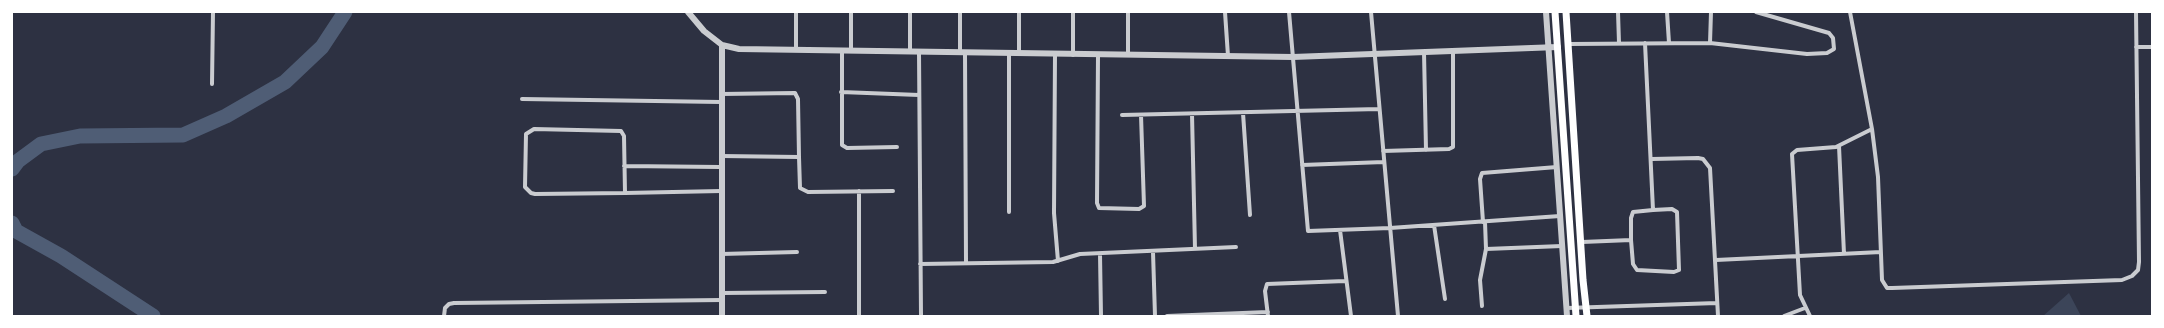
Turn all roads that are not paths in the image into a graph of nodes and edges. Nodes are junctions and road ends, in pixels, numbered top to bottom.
1 (213, 12) edge
2 (688, 12) edge
3 (796, 12) edge
4 (851, 12) edge
5 (910, 12) edge
6 (960, 12) edge
7 (1019, 12) edge
8 (1073, 12) edge
9 (1128, 12) edge
10 (1226, 12) edge
11 (1289, 12) edge
12 (1371, 12) edge
13 (1546, 12) edge
14 (1555, 12) edge
15 (1566, 12) edge
16 (1618, 12) edge
17 (1667, 12) edge
18 (1711, 12) edge
19 (1756, 12) edge
20 (1850, 12) edge
21 (2136, 12) edge
22 (1619, 43) junction
23 (1645, 43) junction
24 (1669, 43) junction
25 (1710, 43) junction
26 (1569, 44) junction
27 (722, 45) junction
28 (1548, 47) junction
29 (1558, 47) junction
30 (2136, 47) junction
31 (2152, 47) edge
32 (796, 49) junction
33 (842, 50) junction
34 (851, 50) junction
35 (1453, 51) junction
36 (910, 52) junction
37 (919, 52) junction
38 (1424, 52) junction
39 (962, 53) junction
40 (1009, 54) junction
41 (1019, 54) junction
42 (1055, 54) junction
43 (1374, 54) junction
44 (1073, 55) junction
45 (1098, 55) junction
46 (1128, 55) junction
47 (1228, 56) junction
48 (1293, 57) junction
49 (212, 84) dead end
50 (841, 92) junction
51 (721, 94) junction
52 (919, 96) junction
53 (522, 99) dead end
54 (721, 102) junction
55 (1379, 109) junction
56 (1297, 111) junction
57 (1243, 112) junction
58 (1192, 114) junction
59 (1141, 115) junction
60 (1122, 116) dead end
61 (1872, 129) junction
62 (1839, 146) junction
63 (897, 147) dead end
64 (1426, 150) junction
65 (1383, 151) junction
66 (720, 156) junction
67 (799, 157) junction
68 (1652, 160) junction
69 (1384, 162) junction
70 (1302, 165) junction
71 (624, 166) junction
72 (720, 167) junction
73 (1557, 167) junction
74 (721, 191) junction
75 (859, 191) junction
76 (893, 191) dead end
77 (625, 193) junction
78 (1653, 210) junction
79 (1009, 212) dead end
80 (1250, 216) dead end
81 (1560, 216) junction
82 (1484, 222) junction
83 (1434, 225) junction
84 (1390, 228) junction
85 (1340, 230) junction
86 (1631, 240) junction
87 (1582, 242) junction
88 (1562, 246) junction
89 (1236, 247) dead end
90 (1195, 249) junction
91 (1486, 249) junction
92 (797, 252) dead end
93 (1153, 252) junction
94 (1881, 252) junction
95 (721, 254) junction
96 (1100, 254) junction
97 (1844, 254) junction
98 (1798, 257) junction
99 (1716, 260) junction
100 (1058, 261) junction
101 (966, 263) junction
102 (920, 264) junction
103 (1345, 281) junction
104 (825, 292) dead end
105 (722, 297) junction
106 (1445, 299) dead end
107 (1718, 303) junction
108 (1482, 306) dead end
109 (1566, 308) junction
110 (1805, 308) junction
111 (1268, 314) edge
112 (444, 316) edge
113 (722, 316) edge
114 (859, 316) edge
115 (921, 316) edge
116 (1101, 316) edge
117 (1155, 316) edge
118 (1167, 316) edge
119 (1351, 316) edge
120 (1398, 316) edge
121 (1567, 316) edge
122 (1576, 316) edge
123 (1587, 316) edge
124 (1718, 316) edge
125 (1784, 316) edge
126 (1810, 316) edge

1 - 49 street
2 - 27 street
3 - 32 street
4 - 34 street
5 - 36 street
6 - 39 street
7 - 41 street
8 - 44 street
9 - 46 street
10 - 47 street
11 - 48 street
12 - 43 street
13 - 28 street
14 - 29 main road
15 - 26 main road
16 - 22 street
17 - 24 street
18 - 25 street
19 - 25 street
20 - 61 street
21 - 30 street
22 - 23 street
22 - 26 street
23 - 24 street
23 - 68 street
24 - 25 street
26 - 87 main road
27 - 32 street
27 - 51 street
28 - 29 street
28 - 35 street
28 - 73 street
29 - 122 main road
30 - 31 street
30 - 94 street
32 - 33 street
33 - 34 street
33 - 50 street
34 - 36 street
35 - 38 street
35 - 64 street
36 - 37 street
37 - 39 street
37 - 52 street
38 - 43 street
38 - 64 street
39 - 40 street
39 - 101 street
40 - 41 street
40 - 79 street
41 - 42 street
42 - 44 street
42 - 100 street
43 - 48 street
43 - 55 street
44 - 45 street
45 - 46 street
45 - 59 street
46 - 47 street
47 - 48 street
48 - 56 street
50 - 52 street
50 - 63 street
51 - 54 street
51 - 67 street
52 - 102 street
53 - 54 street
54 - 66 street
55 - 56 street
55 - 65 street
56 - 57 street
56 - 70 street
57 - 58 street
57 - 80 street
58 - 59 street
58 - 90 street
59 - 60 street
61 - 62 street
61 - 94 street
62 - 97 street
62 - 98 street
64 - 65 street
65 - 69 street
66 - 67 street
66 - 72 street
67 - 75 street
68 - 78 street
68 - 99 street
69 - 70 street
69 - 84 street
70 - 85 street
71 - 72 street
71 - 77 street
71 - 77 street
72 - 74 street
73 - 81 street
73 - 82 street
74 - 77 street
74 - 95 street
75 - 76 street
75 - 114 street
78 - 86 street
78 - 86 street
81 - 82 street
81 - 88 street
82 - 83 street
82 - 91 street
83 - 84 street
83 - 106 street
84 - 85 street
84 - 120 street
85 - 103 street
86 - 87 street
87 - 123 main road
88 - 91 street
88 - 109 street
89 - 90 street
90 - 93 street
91 - 108 street
92 - 95 street
93 - 96 street
93 - 117 street
94 - 97 street
95 - 105 street
96 - 100 street
96 - 116 street
97 - 98 street
98 - 99 street
98 - 110 street
99 - 107 street
100 - 101 street
101 - 102 street
102 - 115 street
103 - 111 street
103 - 119 street
104 - 105 street
105 - 112 street
105 - 113 street
107 - 109 street
107 - 124 street
109 - 121 street
110 - 125 street
110 - 126 street
111 - 118 street

